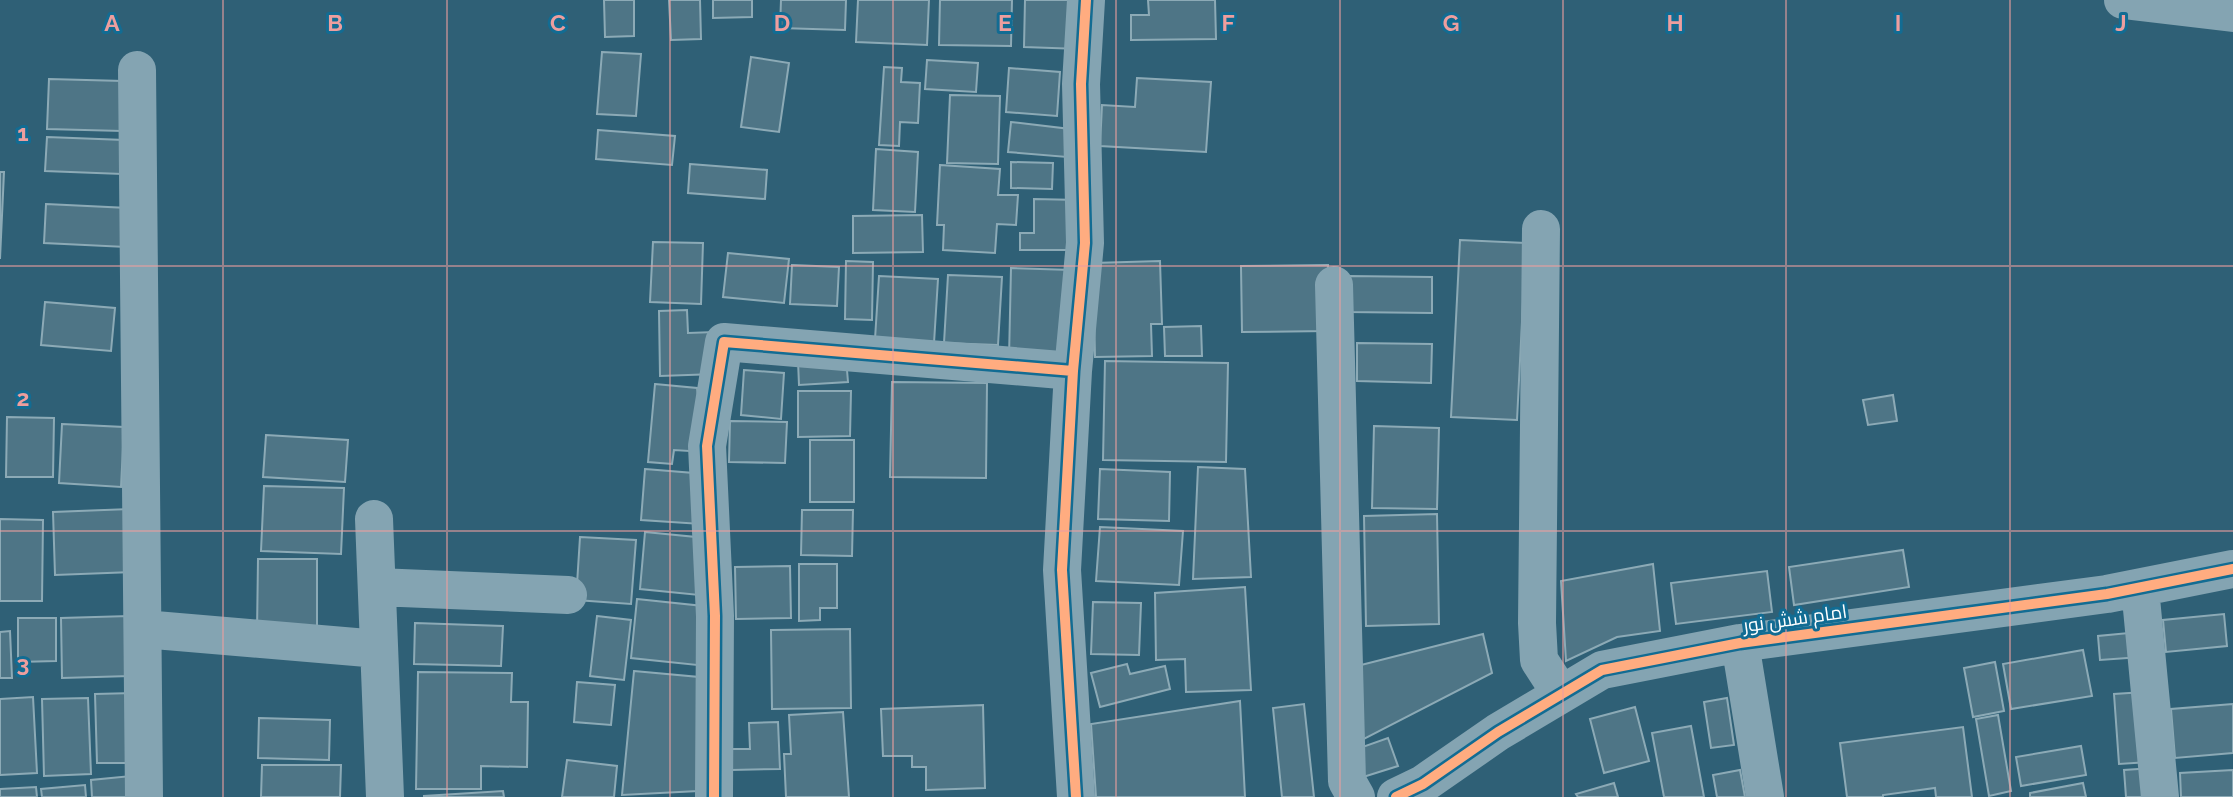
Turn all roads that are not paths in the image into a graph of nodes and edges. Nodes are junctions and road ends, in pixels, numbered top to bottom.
1 (1086, 0) edge
2 (2123, 0) edge
3 (2233, 13) edge
4 (137, 70) dead end
5 (1541, 229) dead end
6 (1334, 285) dead end
7 (1073, 371) junction
8 (374, 519) dead end
9 (2233, 569) edge
10 (377, 587) junction
11 (2140, 588) junction
12 (568, 595) dead end
13 (143, 629) junction
14 (1740, 643) junction
15 (379, 649) junction
16 (1561, 694) junction
17 (144, 797) edge
18 (385, 797) edge
19 (713, 797) edge
20 (1076, 797) edge
21 (1356, 797) edge
22 (1396, 797) edge
23 (1765, 797) edge
24 (2160, 797) edge

1 - 7 street
2 - 3 street
4 - 13 street
5 - 16 street
6 - 21 street
7 - 19 street
7 - 20 street
8 - 10 street
9 - 11 street, امام شش نور
10 - 12 street
10 - 15 street
11 - 14 street, امام شش نور
11 - 24 street
13 - 15 street
13 - 17 street
14 - 16 street, امام شش نور
14 - 23 street
15 - 18 street
16 - 22 street, امام شش نور

